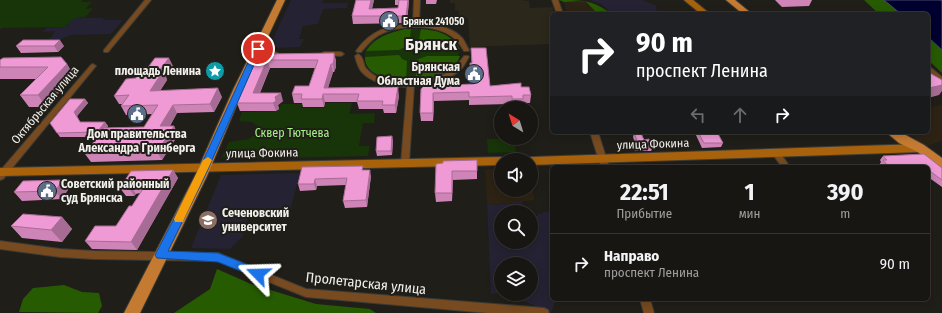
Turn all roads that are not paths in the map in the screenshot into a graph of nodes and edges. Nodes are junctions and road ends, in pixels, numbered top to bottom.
1 (148, 0) edge
2 (281, 0) edge
3 (417, 0) edge
4 (555, 0) edge
5 (688, 0) edge
6 (722, 0) edge
7 (730, 0) edge
8 (559, 12) edge
9 (703, 12) edge
10 (737, 12) edge
11 (745, 12) edge
12 (416, 25) junction
13 (106, 51) dead end
14 (280, 54) edge
15 (318, 54) edge
16 (341, 54) dead end
17 (255, 55) junction
18 (92, 66) dead end
19 (930, 70) edge
20 (942, 81) edge
21 (411, 85) junction
22 (595, 134) edge
23 (894, 134) edge
24 (905, 134) edge
25 (920, 148) junction
26 (775, 152) junction
27 (538, 160) edge
28 (494, 161) edge
29 (405, 163) junction
30 (604, 163) edge
31 (942, 164) edge
32 (785, 165) edge
33 (205, 167) junction
34 (2, 173) edge
35 (0, 244) edge
36 (161, 255) junction
37 (646, 301) edge
38 (132, 313) edge
39 (544, 313) edge
40 (649, 313) edge

1 - 13 street
2 - 17 main road
3 - 12 street
4 - 8 street
5 - 9 main road
6 - 10 main road
7 - 11 main road
12 - 21 street
12 - 21 street
14 - 17 street
15 - 16 street
17 - 33 main road
18 - 34 street, Октябрьская улица
19 - 20 street
21 - 29 street
22 - 30 street
23 - 25 main road
24 - 25 main road
25 - 26 main road, улица Фокина
25 - 31 main road
26 - 30 main road, улица Фокина
26 - 32 street
27 - 30 main road, улица Фокина
28 - 29 main road, улица Фокина
29 - 33 main road, улица Фокина
33 - 34 main road, улица Фокина
33 - 36 main road
35 - 36 street, Пролетарская улица
36 - 38 main road
36 - 39 street, Пролетарская улица
37 - 40 street

